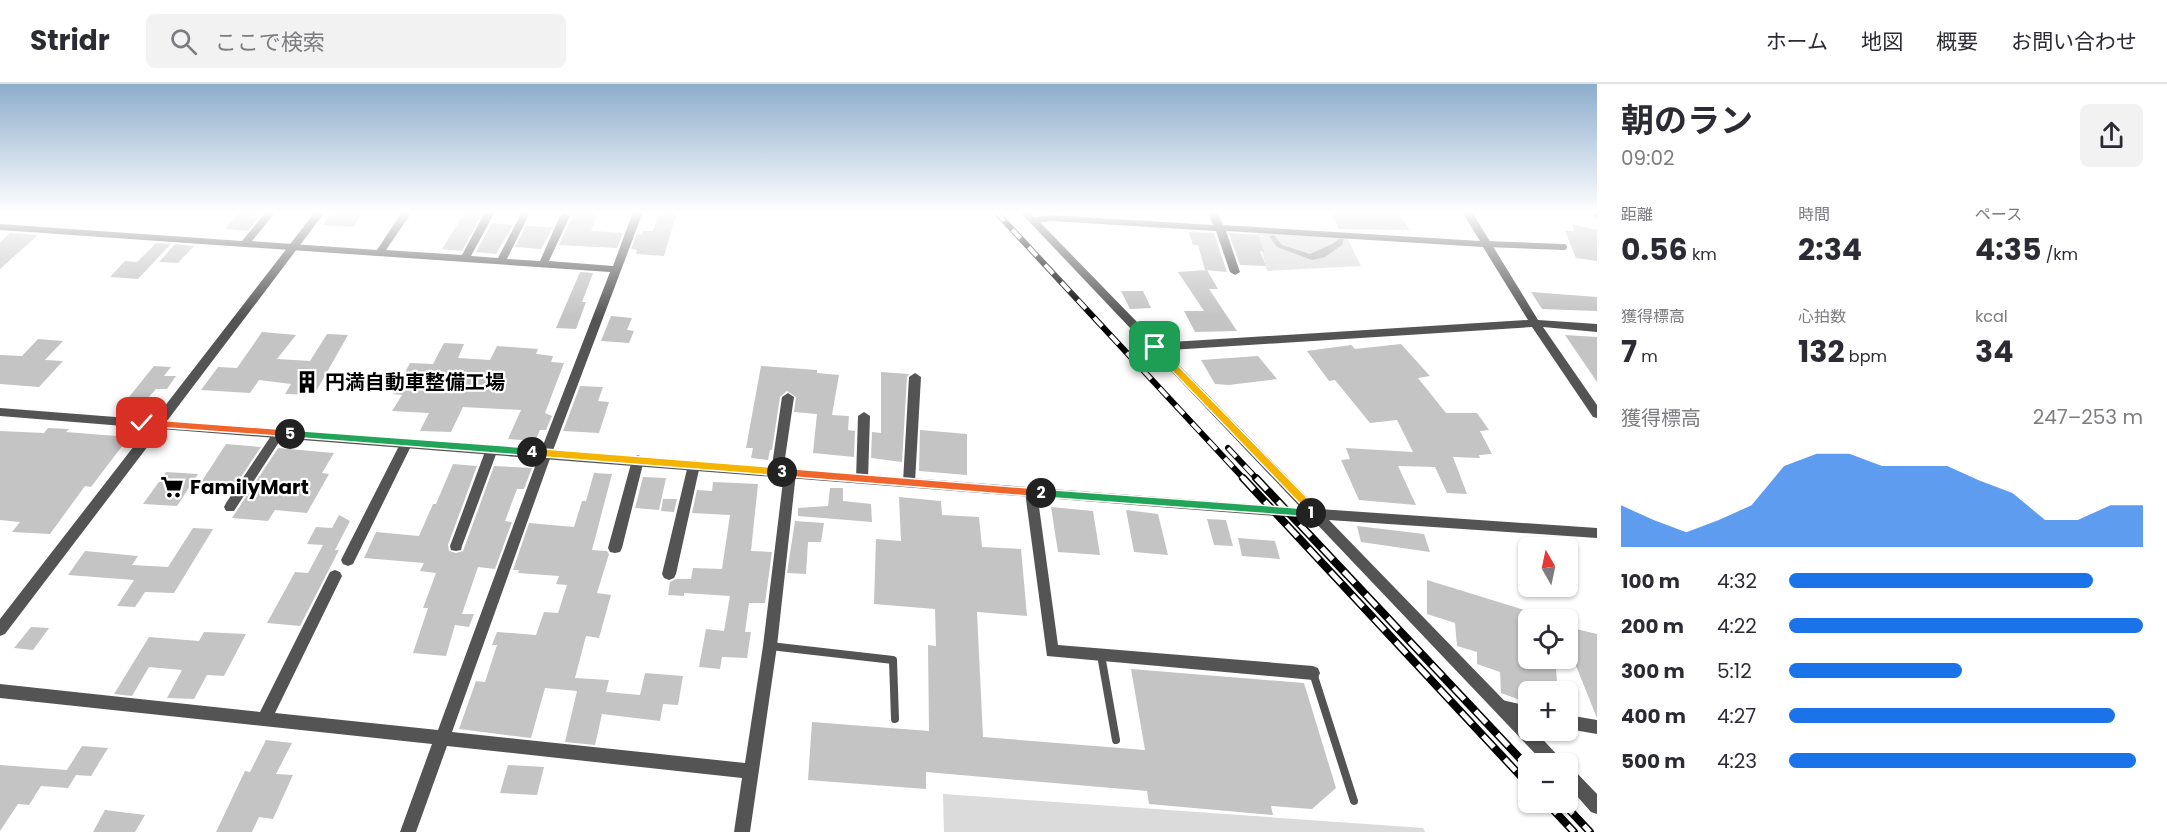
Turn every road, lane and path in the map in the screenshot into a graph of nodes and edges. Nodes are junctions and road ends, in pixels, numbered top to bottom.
1 (293, 247) edge
2 (307, 247) edge
3 (383, 247) edge
4 (471, 247) edge
5 (508, 247) edge
6 (551, 247) edge
7 (625, 247) edge
8 (1059, 247) edge
9 (1227, 247) edge
10 (1489, 247) edge
11 (1543, 247) edge
12 (1564, 248) dead end
13 (380, 252) junction
14 (465, 258) junction
15 (501, 261) junction
16 (543, 264) junction
17 (616, 269) junction
18 (1235, 272) dead end
19 (1535, 323) junction
20 (1597, 328) edge
21 (1155, 347) junction
22 (915, 377) dead end
23 (788, 397) dead end
24 (1593, 403) edge
25 (0, 412) edge
26 (1597, 414) edge
27 (864, 416) dead end
28 (159, 424) junction
29 (279, 433) junction
30 (407, 442) junction
31 (492, 449) junction
32 (546, 453) junction
33 (638, 460) junction
34 (694, 465) junction
35 (784, 472) junction
36 (862, 479) junction
37 (909, 482) junction
38 (1031, 492) junction
39 (230, 507) dead end
40 (1316, 513) junction
41 (1597, 533) edge
42 (456, 546) dead end
43 (615, 548) dead end
44 (348, 560) dead end
45 (669, 574) dead end
46 (335, 576) dead end
47 (0, 630) edge
48 (770, 646) junction
49 (1101, 655) junction
50 (1313, 673) joint
51 (0, 691) edge
52 (1502, 707) junction
53 (1518, 711) edge
54 (895, 718) dead end
55 (264, 720) junction
56 (1578, 724) edge
57 (1597, 727) edge
58 (442, 739) junction
59 (1116, 740) dead end
60 (1546, 753) edge
61 (752, 771) junction
62 (1578, 786) edge
63 (1354, 801) dead end
64 (1597, 806) edge
65 (408, 832) edge
66 (742, 832) edge

1 - 28 street
2 - 13 street
3 - 13 street
4 - 14 street
5 - 15 street
6 - 16 street
7 - 17 street
8 - 21 street
9 - 18 street
10 - 19 street
11 - 12 lane
13 - 14 street
14 - 15 street
15 - 16 street
16 - 17 street
17 - 32 street
19 - 20 street
19 - 21 street
19 - 24 street
21 - 40 street
22 - 37 street
23 - 35 street
24 - 26 street
25 - 28 street
27 - 36 street
28 - 29 street
28 - 47 street
29 - 30 street
29 - 39 street
30 - 31 street
30 - 44 street
31 - 32 street
31 - 42 street
32 - 33 street
32 - 58 street
33 - 34 street
33 - 43 street
34 - 35 street
34 - 45 street
35 - 36 street
35 - 48 street
36 - 37 street
37 - 38 street
38 - 40 street
38 - 49 street
40 - 41 street
40 - 52 street
46 - 55 street
48 - 54 lane
48 - 61 street
49 - 50 street
49 - 59 lane
50 - 63 lane
51 - 55 street
52 - 53 street
52 - 60 street
55 - 58 street
56 - 57 street
58 - 61 street
58 - 65 street
61 - 66 street
62 - 64 street

